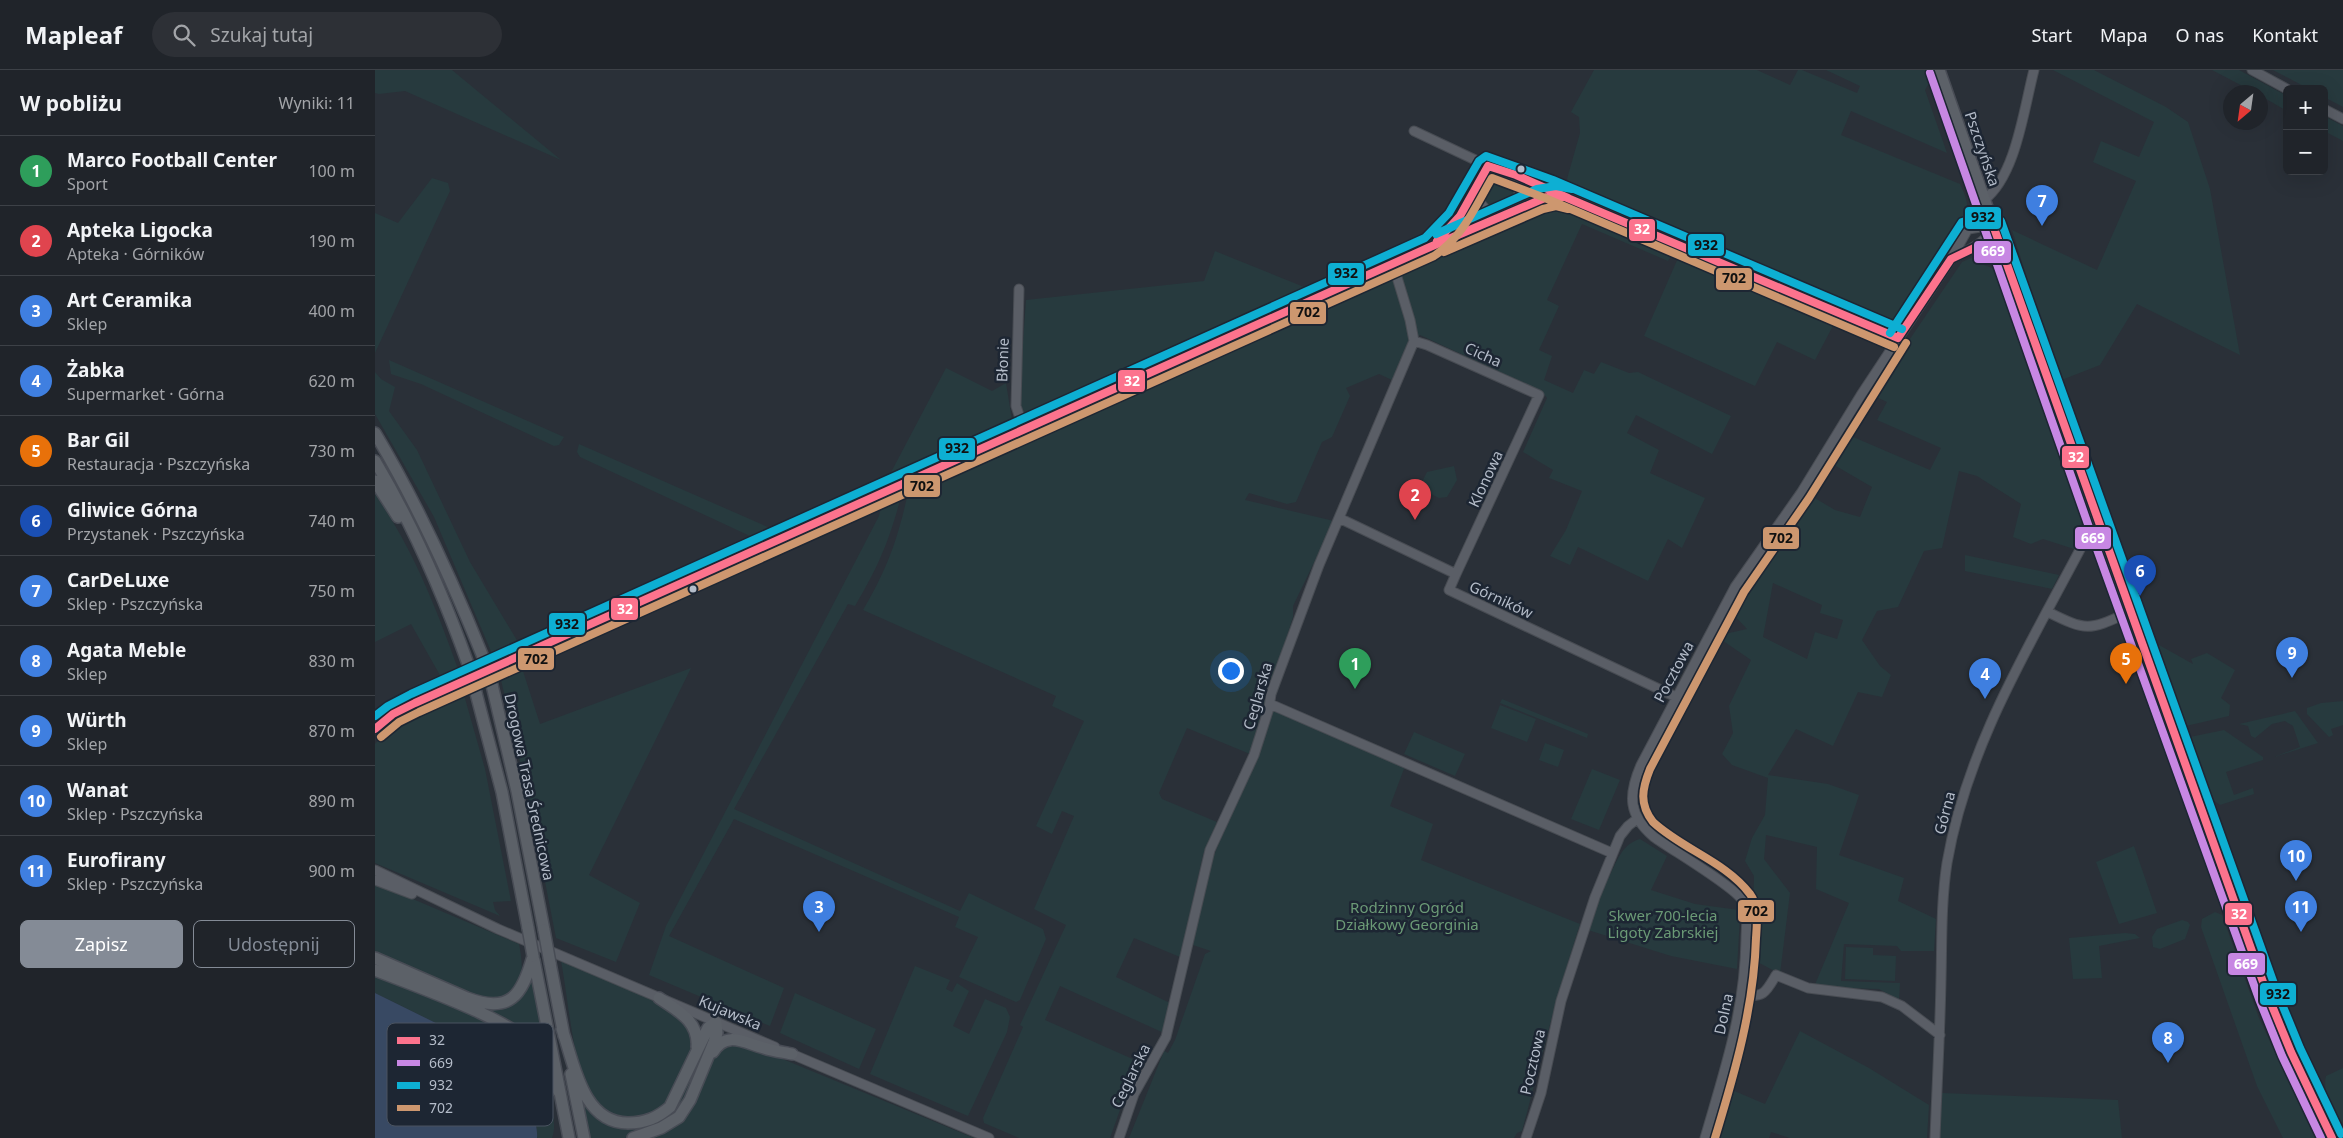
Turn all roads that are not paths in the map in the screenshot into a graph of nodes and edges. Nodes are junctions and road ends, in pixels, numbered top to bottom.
1 (1939, 70) edge
2 (2035, 70) edge
3 (2251, 70) edge
4 (2283, 87) edge
5 (2328, 111) edge
6 (2343, 119) edge
7 (1414, 130) dead end
8 (1488, 166) junction
9 (1510, 173) junction
10 (1478, 185) junction
11 (1565, 197) junction
12 (1984, 200) junction
13 (1509, 213) junction
14 (1994, 228) junction
15 (1969, 229) junction
16 (1430, 247) junction
17 (1977, 247) junction
18 (1951, 259) junction
19 (2006, 262) junction
20 (1393, 264) junction
21 (1019, 289) dead end
22 (1898, 338) junction
23 (1414, 341) junction
24 (1539, 395) joint
25 (1024, 430) junction
26 (375, 433) edge
27 (375, 461) edge
28 (375, 481) edge
29 (1339, 518) junction
30 (2099, 527) junction
31 (433, 574) junction
32 (1456, 574) junction
33 (2048, 612) junction
34 (2130, 612) junction
35 (1676, 697) junction
36 (1270, 704) junction
37 (375, 729) edge
38 (1637, 819) junction
39 (1612, 853) junction
40 (375, 870) edge
41 (375, 880) edge
42 (461, 912) junction
43 (533, 956) junction
44 (375, 958) edge
45 (375, 970) edge
46 (1743, 995) junction
47 (659, 998) junction
48 (716, 1022) junction
49 (499, 1023) edge
50 (546, 1023) edge
51 (562, 1029) junction
52 (1940, 1035) junction
53 (792, 1054) junction
54 (553, 1061) edge
55 (693, 1061) junction
56 (705, 1067) junction
57 (553, 1080) edge
58 (559, 1092) junction
59 (569, 1138) edge
60 (584, 1138) edge
61 (633, 1138) edge
62 (989, 1138) edge
63 (1119, 1138) edge
64 (1526, 1138) edge
65 (1705, 1138) edge
66 (1935, 1138) edge
67 (2331, 1138) edge

1 - 12 main road, Pszczyńska
2 - 12 street, Pocztowa
3 - 4 street
5 - 6 street
7 - 8 street
8 - 9 street
8 - 10 street
9 - 11 street
9 - 13 street
10 - 13 street
10 - 16 street
11 - 13 street
11 - 22 street
12 - 14 main road, Pszczyńska
12 - 15 street, Pocztowa
13 - 16 street
14 - 15 street
14 - 17 street
14 - 19 main road, Pszczyńska
15 - 18 street, Pocztowa
16 - 20 street
17 - 18 street
17 - 19 street
18 - 22 street, Pocztowa
19 - 30 main road, Pszczyńska
20 - 23 street
20 - 25 street
21 - 25 street, Błonie
22 - 35 street, Pocztowa
23 - 24 street, Cicha
23 - 29 street, Ceglarska
24 - 32 street, Klonowa
25 - 37 street
26 - 51 main road, Drogowa Trasa Średnicowa, bridge
27 - 31 main road, Drogowa Trasa Średnicowa
28 - 31 main road
29 - 32 street, Górników
29 - 36 street, Ceglarska
30 - 33 street, Górna
30 - 34 main road, Pszczyńska
31 - 43 main road, Drogowa Trasa Średnicowa, bridge
32 - 35 street, Górników
33 - 34 street
33 - 52 street, Górna
34 - 67 main road, Pszczyńska
35 - 38 street, Pocztowa
36 - 39 street
36 - 63 street, Ceglarska
38 - 39 street, Pocztowa
38 - 46 street, Dolna
39 - 64 street, Pocztowa
40 - 42 street, Kujawska
41 - 42 street, Kujawska
42 - 47 street, Kujawska
43 - 44 main road
43 - 50 main road, Drogowa Trasa Średnicowa
45 - 49 main road
46 - 52 street
46 - 65 street, Dolna
47 - 48 street, Kujawska
47 - 55 main road
48 - 53 street, Kujawska
48 - 55 main road
48 - 56 main road
51 - 55 main road
51 - 60 main road, Drogowa Trasa Średnicowa
52 - 66 street, Górna
53 - 56 main road
53 - 62 street, Kujawska
54 - 58 main road, Drogowa Trasa Średnicowa
56 - 61 main road
57 - 58 main road
58 - 59 main road, Drogowa Trasa Średnicowa

